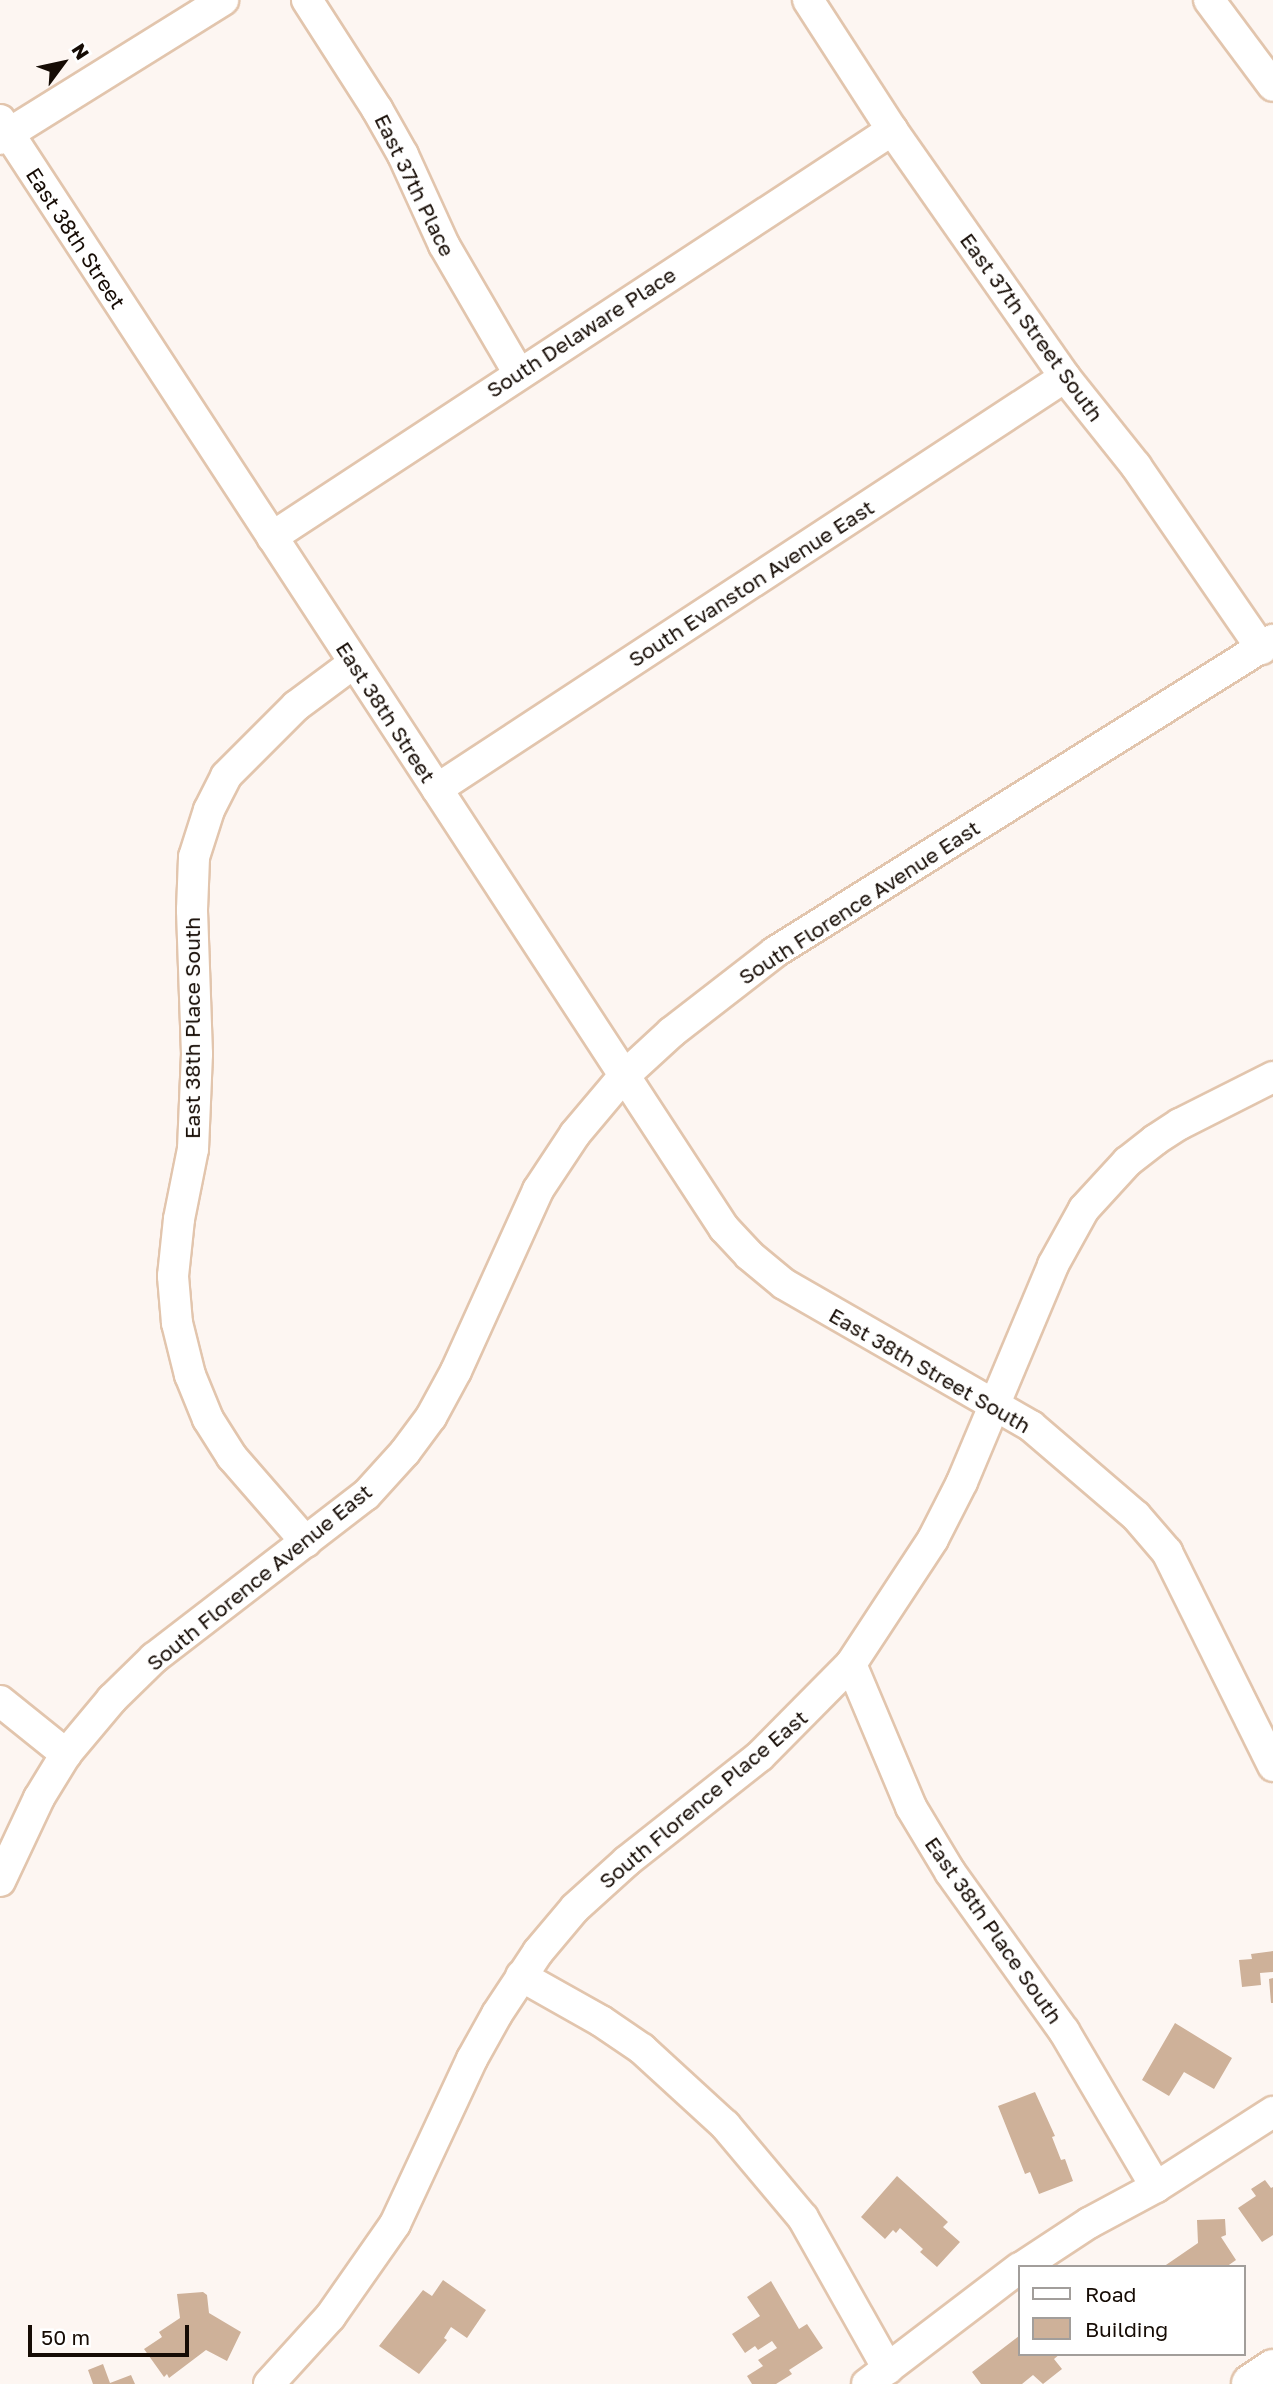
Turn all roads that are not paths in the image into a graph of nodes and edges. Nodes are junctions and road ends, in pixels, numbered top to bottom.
1 (223, 0) edge
2 (307, 0) edge
3 (808, 0) edge
4 (1209, 0) edge
5 (1273, 86) edge
6 (892, 130) junction
7 (3, 131) edge
8 (518, 372) junction
9 (1065, 377) junction
10 (272, 537) junction
11 (1267, 644) edge
12 (354, 663) junction
13 (436, 789) junction
14 (623, 1077) junction
15 (1273, 1077) edge
16 (791, 1288) joint
17 (994, 1406) junction
18 (306, 1542) junction
19 (851, 1664) junction
20 (0, 1701) edge
21 (65, 1755) junction
22 (1273, 1766) edge
23 (0, 1881) edge
24 (521, 1976) junction
25 (1273, 2112) edge
26 (1156, 2187) junction
27 (1025, 2265) edge
28 (1018, 2270) edge
29 (877, 2376) edge
30 (269, 2384) edge

1 - 7 street
2 - 8 street, East 37th Place
3 - 6 street, East 37th Street South
4 - 5 street
6 - 8 street, South Delaware Place
6 - 9 street, East 37th Street South
7 - 10 street, East 38th Street
8 - 10 street, South Delaware Place
9 - 11 street, East 37th Street South
9 - 13 street, South Evanston Avenue East
10 - 12 street, East 38th Street
11 - 14 street, South Florence Avenue East
12 - 13 street, East 38th Street
12 - 18 street, East 38th Place South
13 - 14 street, East 38th Street
14 - 16 street, East 38th Street
14 - 18 street, South Florence Avenue East
15 - 17 street, South Florence Place East
16 - 17 street, East 38th Street South
17 - 19 street, South Florence Place East
17 - 22 street, East 38th Street South
18 - 21 street, South Florence Avenue East
19 - 24 street, South Florence Place East
19 - 26 street, East 38th Place South
20 - 21 street
21 - 23 street, South Florence Avenue East
24 - 29 street
24 - 30 street, South Florence Place East
25 - 26 street
26 - 27 street
28 - 29 street

